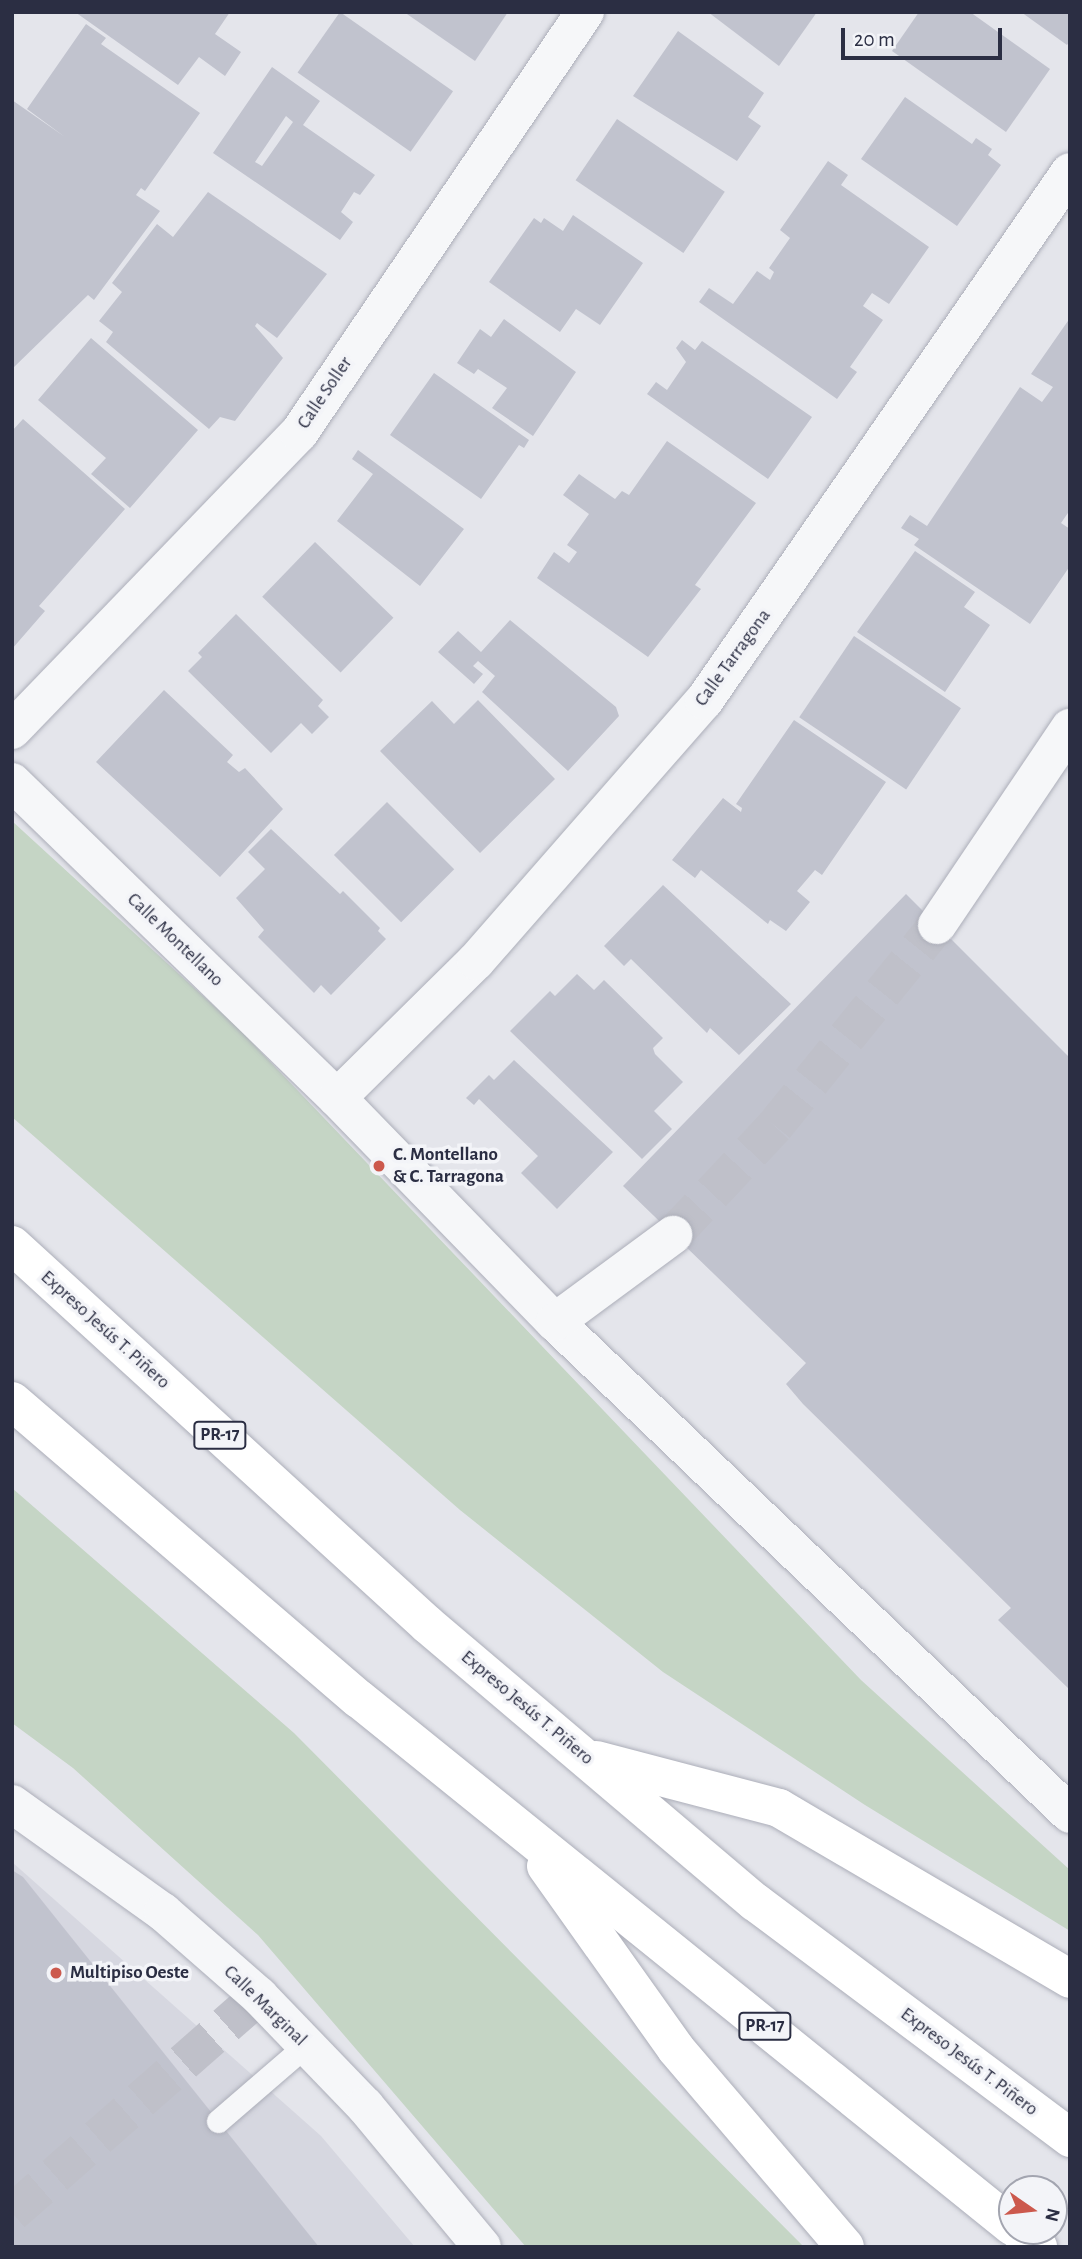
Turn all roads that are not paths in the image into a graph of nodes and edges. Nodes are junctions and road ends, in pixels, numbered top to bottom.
1 (585, 12) edge
2 (1070, 172) edge
3 (1070, 728) edge
4 (12, 730) edge
5 (12, 782) edge
6 (937, 925) tunnel mouth
7 (337, 1098) junction
8 (673, 1235) tunnel mouth
9 (12, 1245) edge
10 (555, 1322) junction
11 (12, 1401) edge
12 (587, 1758) junction
13 (12, 1804) edge
14 (1070, 1814) edge
15 (519, 1827) junction
16 (1070, 1979) edge
17 (306, 2045) junction
18 (218, 2121) dead end
19 (1070, 2137) edge
20 (998, 2214) edge
21 (482, 2247) edge
22 (845, 2247) edge

1 - 4 street, Calle Soller
2 - 7 street, Calle Tarragona
3 - 6 street
5 - 7 street, Calle Montellano
7 - 10 street, Calle Montellano
8 - 10 street
9 - 12 highway, Expreso Jesús T. Piñero / PR-17
10 - 14 street, Calle Montellano
11 - 15 highway, PR-17
12 - 16 highway
12 - 19 highway, Expreso Jesús T. Piñero / PR-17
13 - 17 street, Calle Marginal
15 - 20 highway, PR-17
15 - 22 highway
17 - 18 lane
17 - 21 street, Calle Marginal

